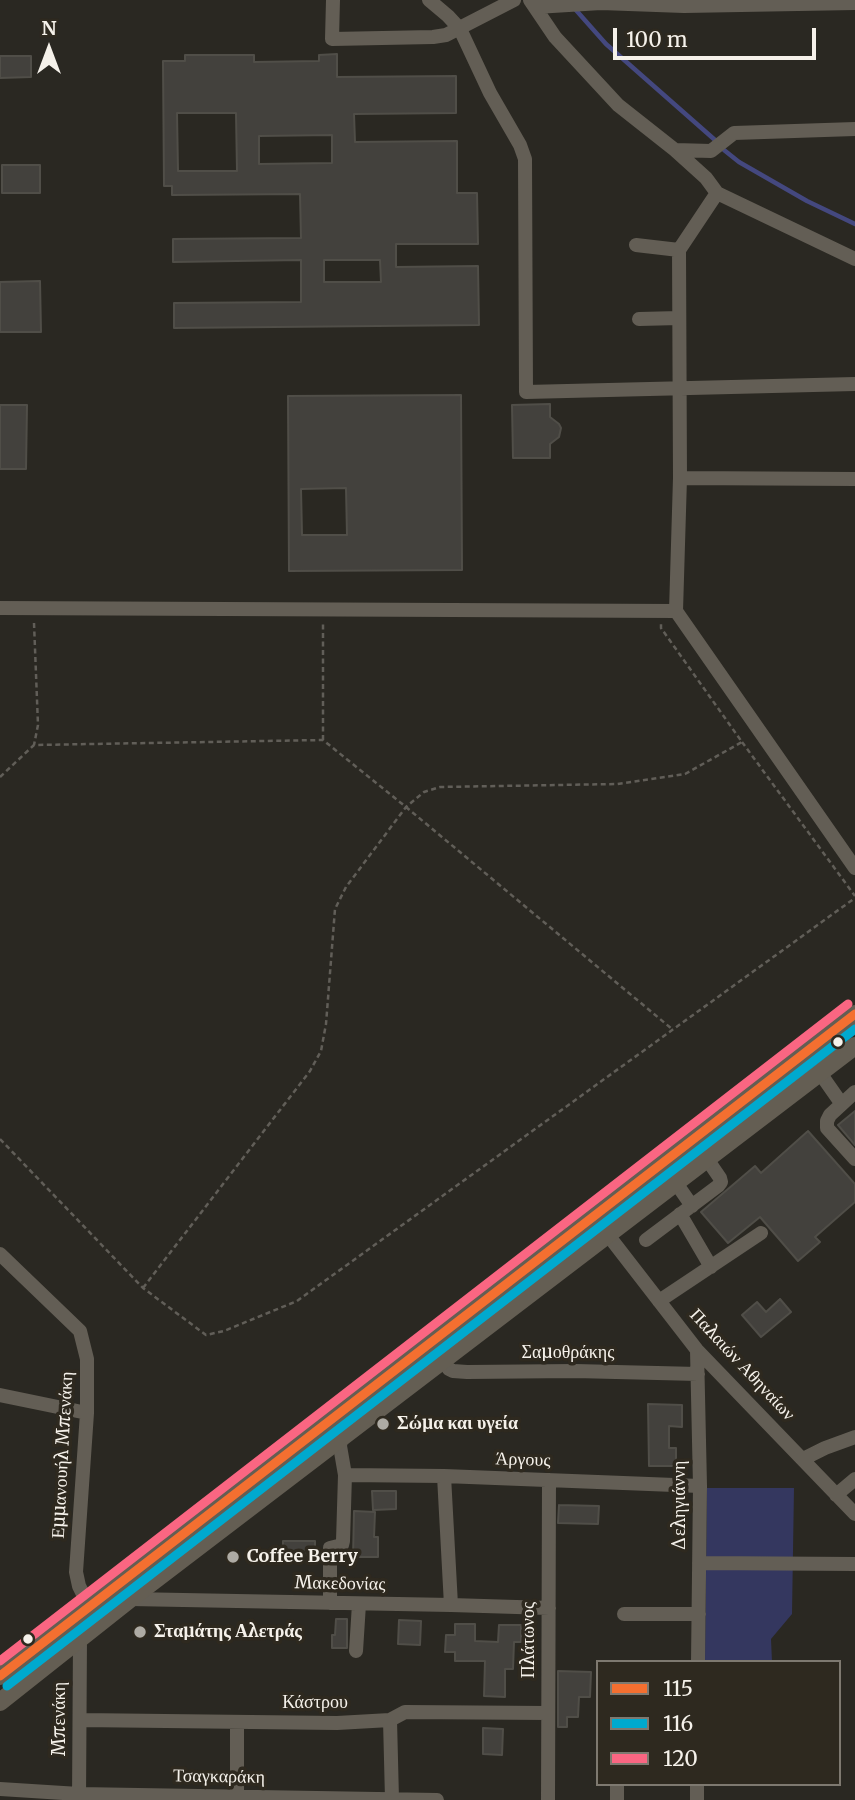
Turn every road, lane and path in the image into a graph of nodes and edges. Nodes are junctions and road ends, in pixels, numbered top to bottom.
1 (332, 0) edge
2 (429, 0) edge
3 (514, 0) edge
4 (533, 3) edge
5 (684, 3) edge
6 (855, 3) edge
7 (460, 29) junction
8 (855, 129) edge
9 (675, 150) junction
10 (717, 193) junction
11 (636, 245) dead end
12 (679, 250) junction
13 (855, 260) edge
14 (679, 318) junction
15 (639, 319) dead end
16 (855, 384) edge
17 (678, 389) junction
18 (680, 478) junction
19 (855, 479) edge
20 (0, 608) edge
21 (33, 608) junction
22 (324, 609) junction
23 (660, 611) junction
24 (677, 611) junction
25 (323, 740) junction
26 (742, 742) junction
27 (34, 745) junction
28 (0, 777) edge
29 (406, 807) junction
30 (855, 868) edge
31 (855, 897) edge
32 (855, 1014) edge
33 (672, 1029) junction
34 (855, 1046) edge
35 (820, 1073) junction
36 (855, 1091) edge
37 (841, 1103) junction
38 (0, 1139) edge
39 (707, 1159) junction
40 (855, 1159) edge
41 (676, 1183) junction
42 (686, 1210) junction
43 (761, 1233) dead end
44 (608, 1235) junction
45 (646, 1240) dead end
46 (0, 1254) edge
47 (711, 1267) junction
48 (144, 1288) junction
49 (659, 1301) junction
50 (697, 1350) junction
51 (443, 1361) junction
52 (698, 1374) junction
53 (0, 1395) edge
54 (87, 1413) junction
55 (855, 1437) edge
56 (341, 1439) junction
57 (803, 1459) junction
58 (345, 1475) junction
59 (444, 1476) junction
60 (855, 1479) edge
61 (549, 1480) junction
62 (700, 1486) junction
63 (836, 1494) junction
64 (855, 1514) edge
65 (699, 1563) junction
66 (855, 1564) edge
67 (130, 1600) junction
68 (330, 1603) junction
69 (359, 1604) junction
70 (451, 1605) junction
71 (89, 1606) junction
72 (549, 1608) junction
73 (624, 1614) dead end
74 (699, 1614) junction
75 (80, 1639) junction
76 (356, 1651) dead end
77 (698, 1660) edge
78 (0, 1676) edge
79 (0, 1702) edge
80 (548, 1713) junction
81 (80, 1720) junction
82 (390, 1720) junction
83 (237, 1722) junction
84 (0, 1789) edge
85 (237, 1796) junction
86 (79, 1797) edge
87 (342, 1799) edge
88 (392, 1799) edge
89 (436, 1800) edge
90 (548, 1800) edge

1 - 7 street
2 - 7 street
3 - 7 street
4 - 5 street
4 - 9 street
5 - 6 street
7 - 17 street
8 - 9 street
9 - 10 street
10 - 12 street
10 - 13 street
11 - 12 street
12 - 14 street
14 - 15 street
14 - 17 street
16 - 17 street
17 - 18 street
18 - 19 street
18 - 24 street
20 - 21 street
21 - 22 street
21 - 27 path
22 - 23 street
22 - 25 path
23 - 24 street
23 - 26 path
24 - 30 street
25 - 27 path
25 - 29 path
26 - 29 path
26 - 31 path
27 - 28 path
29 - 33 path
29 - 48 path
31 - 33 path
32 - 71 main road
33 - 48 path
34 - 35 main road
35 - 37 street
35 - 39 main road
36 - 37 street
37 - 40 street
38 - 48 path
39 - 41 main road
39 - 42 street
41 - 42 street
41 - 44 main road
42 - 45 street
42 - 47 street
43 - 47 street
44 - 49 street, Παλαιών Αθηναίων
44 - 51 main road
46 - 54 street, Εμμανουήλ Μπενάκη
47 - 49 street
49 - 50 street, Παλαιών Αθηναίων
50 - 52 street, Δεληγιάννη
50 - 57 street, Παλαιών Αθηναίων
51 - 52 street, Σαμοθράκης
51 - 56 main road
52 - 62 street, Δεληγιάννη
53 - 54 street
54 - 71 street, Εμμανουήλ Μπενάκη
55 - 57 street
56 - 58 street
56 - 67 main road
57 - 63 street, Παλαιών Αθηναίων
58 - 59 street, Άργους
58 - 68 street
59 - 61 street, Άργους
59 - 70 street
60 - 63 street
61 - 62 street, Άργους
61 - 72 street, Πλάτωνος
62 - 65 street, Δεληγιάννη
63 - 64 street, Παλαιών Αθηναίων
65 - 66 street
65 - 74 street, Δεληγιάννη
67 - 68 street, Μακεδονίας
67 - 75 main road
68 - 69 street, Μακεδονίας
69 - 70 street, Μακεδονίας
69 - 76 street
70 - 72 street, Μακεδονίας
71 - 78 main road
72 - 80 street, Πλάτωνος
73 - 74 street
74 - 77 street, Δεληγιάννη
75 - 79 main road
75 - 81 street, Μπενάκη
80 - 82 street, Κάστρου
80 - 90 street, Πλάτωνος
81 - 83 street, Κάστρου
81 - 86 street, Μπενάκη
82 - 83 street, Κάστρου
82 - 88 street
83 - 85 street
84 - 86 street, Τσαγκαράκη
85 - 86 street, Τσαγκαράκη
85 - 87 street, Τσαγκαράκη
87 - 88 street, Τσαγκαράκη
88 - 89 street, Τσαγκαράκη

